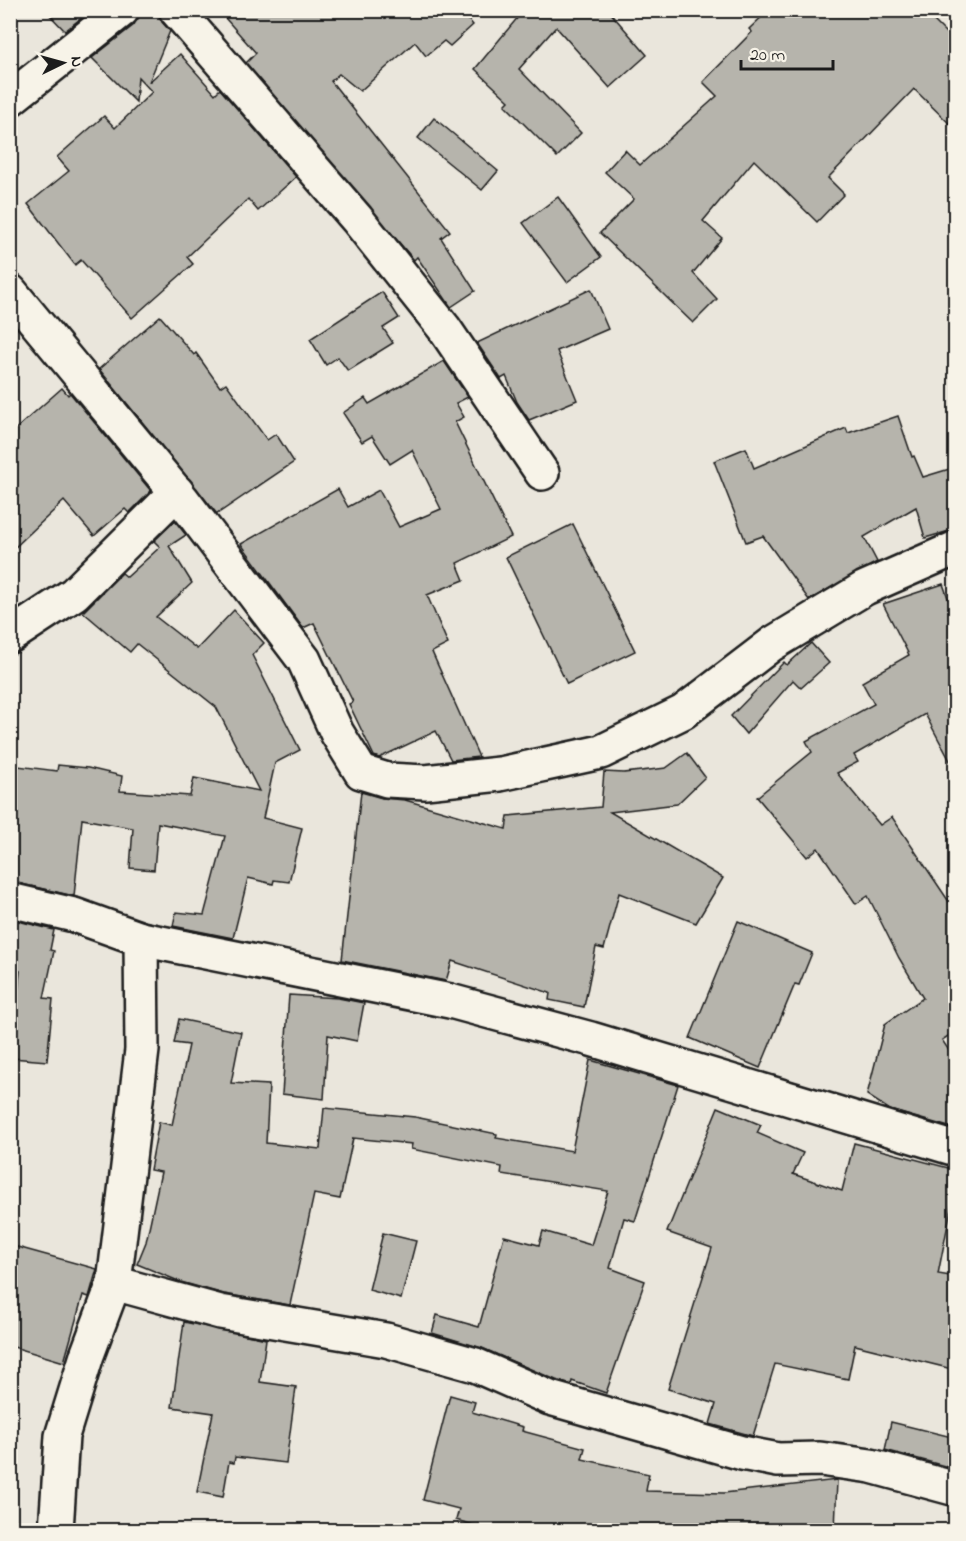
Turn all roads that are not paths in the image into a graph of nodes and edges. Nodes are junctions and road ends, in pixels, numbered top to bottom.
1 (122, 10) edge
2 (176, 10) edge
3 (10, 99) edge
4 (10, 291) edge
5 (542, 472) dead end
6 (177, 492) junction
7 (956, 548) edge
8 (10, 636) edge
9 (10, 900) edge
10 (141, 939) junction
11 (956, 1149) edge
12 (114, 1283) junction
13 (956, 1489) edge
14 (56, 1530) edge

1 - 3 street
2 - 5 street
4 - 6 street
6 - 7 street
6 - 8 street
9 - 10 street
10 - 11 street
10 - 12 street
12 - 13 street
12 - 14 street

